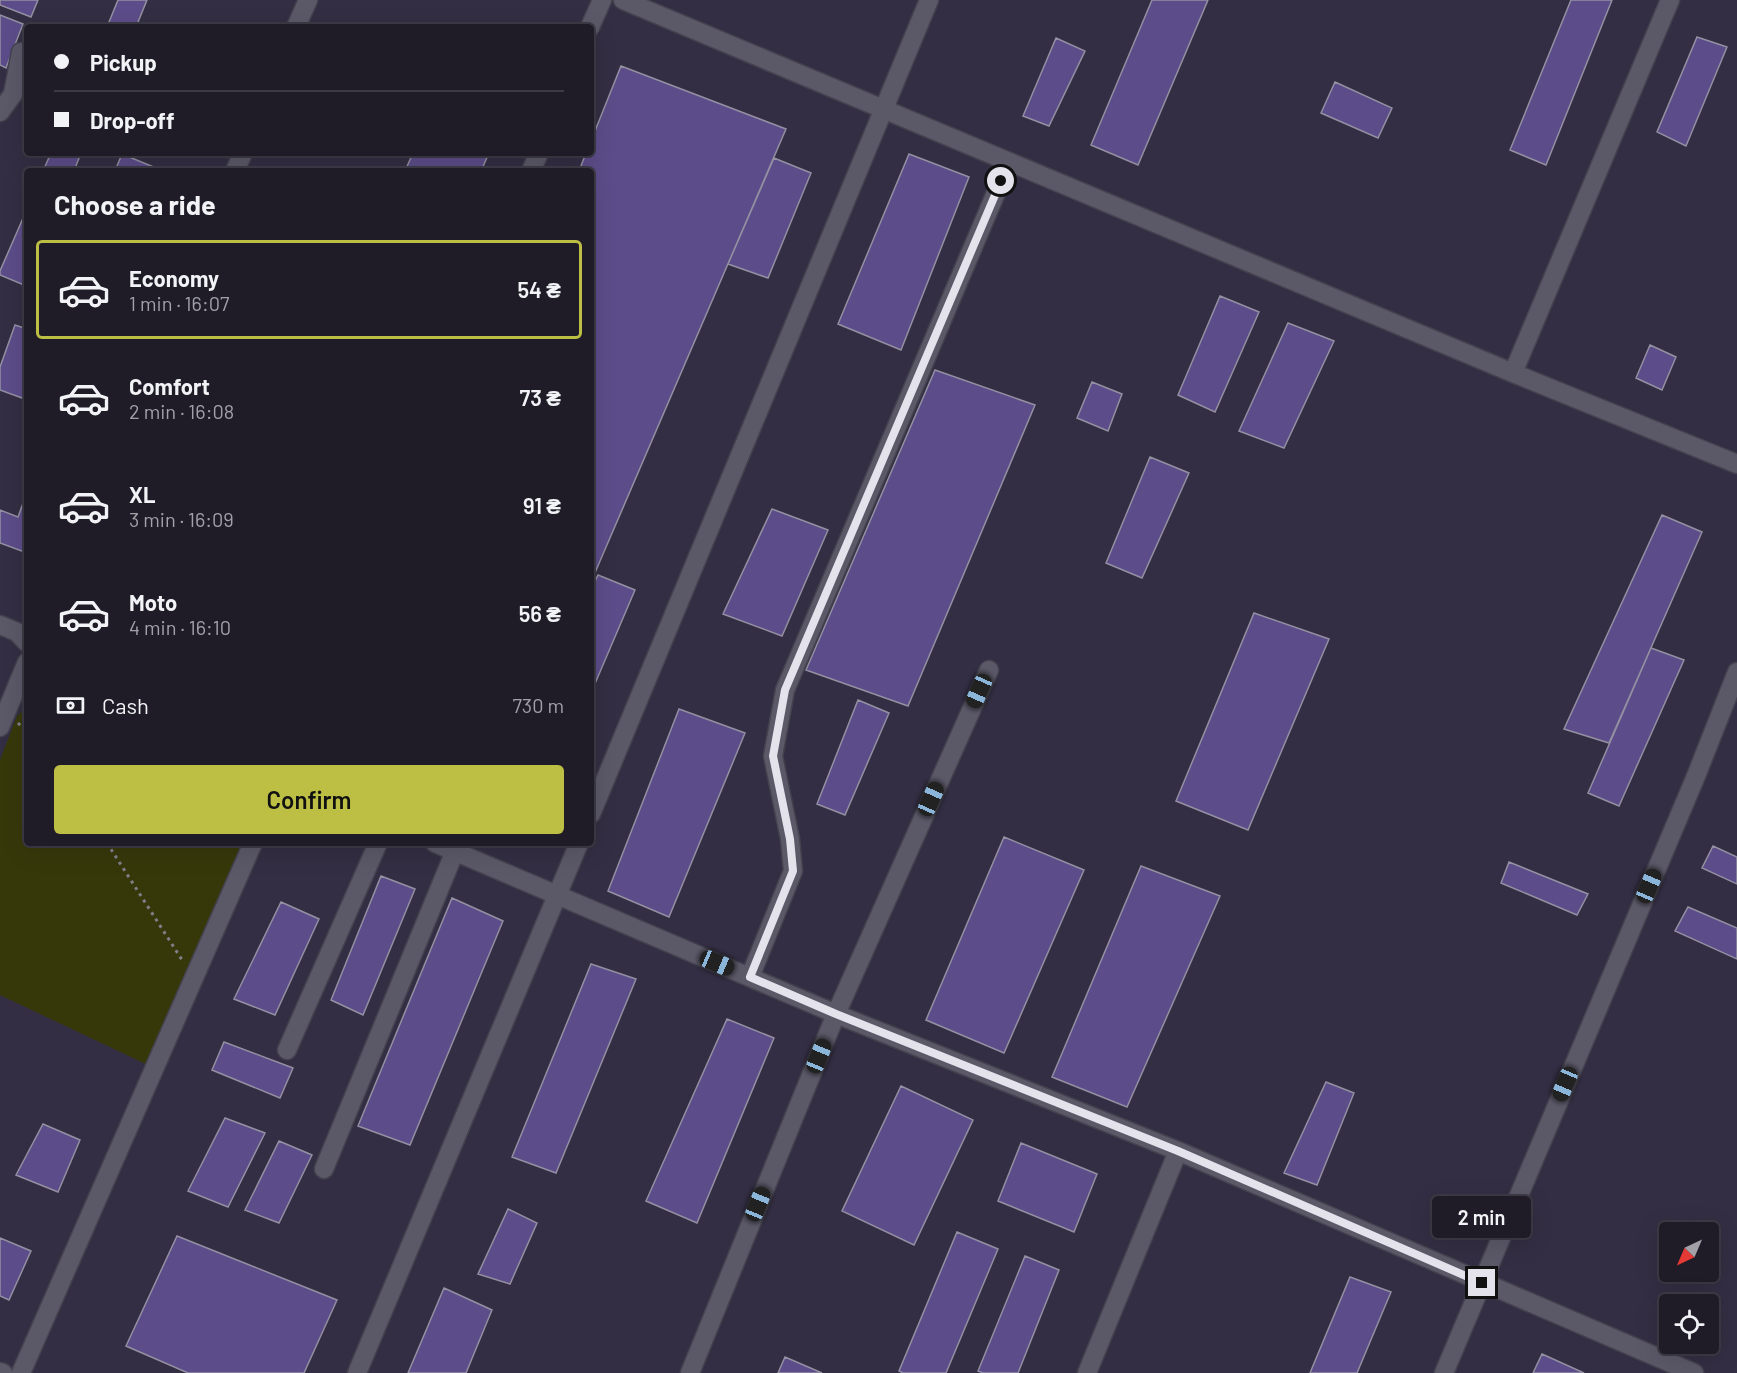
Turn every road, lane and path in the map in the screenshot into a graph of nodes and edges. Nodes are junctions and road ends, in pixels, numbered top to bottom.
1 (308, 0) edge
2 (602, 0) edge
3 (623, 0) edge
4 (929, 0) edge
5 (1670, 0) edge
6 (297, 24) edge
7 (592, 24) edge
8 (21, 52) dead end
9 (883, 109) junction
10 (0, 112) edge
11 (1001, 181) dead end
12 (1513, 373) junction
13 (1737, 464) edge
14 (0, 625) edge
15 (24, 640) edge
16 (988, 670) dead end
17 (24, 671) edge
18 (1737, 672) edge
19 (7, 694) edge
20 (0, 728) edge
21 (594, 807) edge
22 (109, 846) edge
23 (252, 846) edge
24 (377, 846) edge
25 (442, 846) edge
26 (578, 846) edge
27 (455, 851) junction
28 (558, 894) junction
29 (750, 977) junction
30 (194, 978) junction
31 (836, 1014) junction
32 (287, 1050) dead end
33 (1178, 1151) junction
34 (324, 1169) dead end
35 (1482, 1283) junction
36 (21, 1373) edge
37 (357, 1373) edge
38 (690, 1373) edge
39 (1087, 1373) edge
40 (1444, 1373) edge
41 (1694, 1373) edge

1 - 6 lane
2 - 7 lane
3 - 9 lane
4 - 9 lane
5 - 12 lane
8 - 10 lane
9 - 12 lane
9 - 21 lane
11 - 29 lane
12 - 13 lane
14 - 15 lane
16 - 31 lane
17 - 19 lane
18 - 35 lane
19 - 20 lane
22 - 30 path
23 - 30 lane
24 - 32 lane
25 - 27 lane
26 - 28 lane
27 - 28 lane
27 - 34 lane
28 - 29 lane
28 - 37 lane
29 - 31 lane
30 - 36 lane
31 - 33 lane
31 - 38 lane
33 - 35 lane
33 - 39 lane
35 - 40 lane
35 - 41 lane

